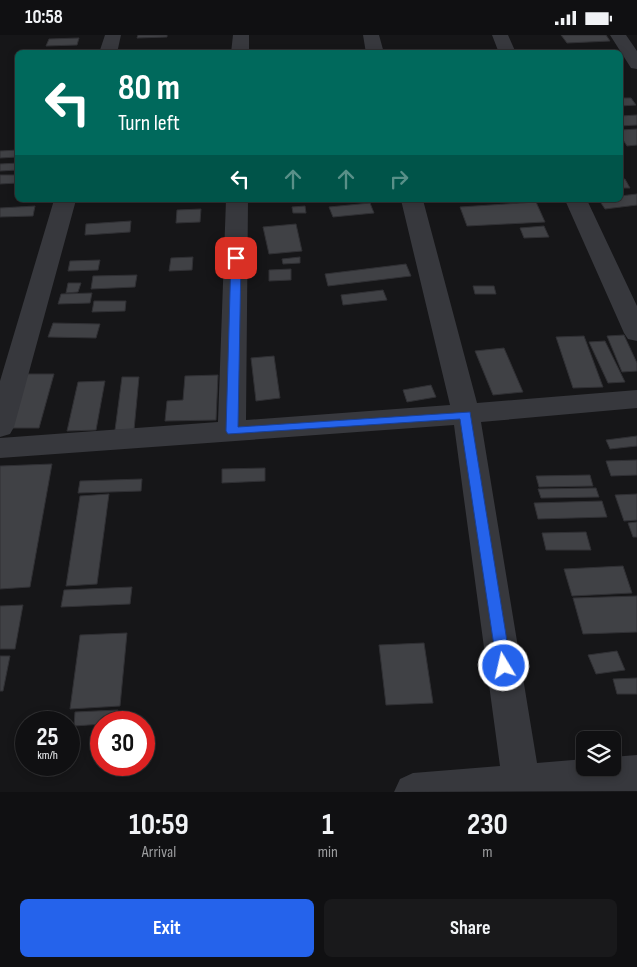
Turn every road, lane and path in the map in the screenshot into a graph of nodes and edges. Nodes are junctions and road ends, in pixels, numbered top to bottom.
1 (114, 35) edge
2 (241, 35) edge
3 (371, 35) edge
4 (500, 35) edge
5 (618, 35) edge
6 (109, 50) edge
7 (240, 50) edge
8 (374, 50) edge
9 (507, 50) edge
10 (637, 64) edge
11 (64, 202) edge
12 (237, 202) edge
13 (413, 202) edge
14 (577, 202) edge
15 (637, 333) edge
16 (637, 399) edge
17 (466, 415) junction
18 (0, 427) edge
19 (232, 431) junction
20 (0, 448) edge
21 (637, 773) edge
22 (522, 787) edge
23 (413, 792) edge

1 - 6 street
2 - 7 street
3 - 8 street
4 - 9 street
5 - 10 street
11 - 18 street
12 - 19 street
13 - 17 street
14 - 15 street
16 - 17 street
17 - 19 street
17 - 22 street
19 - 20 street
21 - 22 street
22 - 23 street

